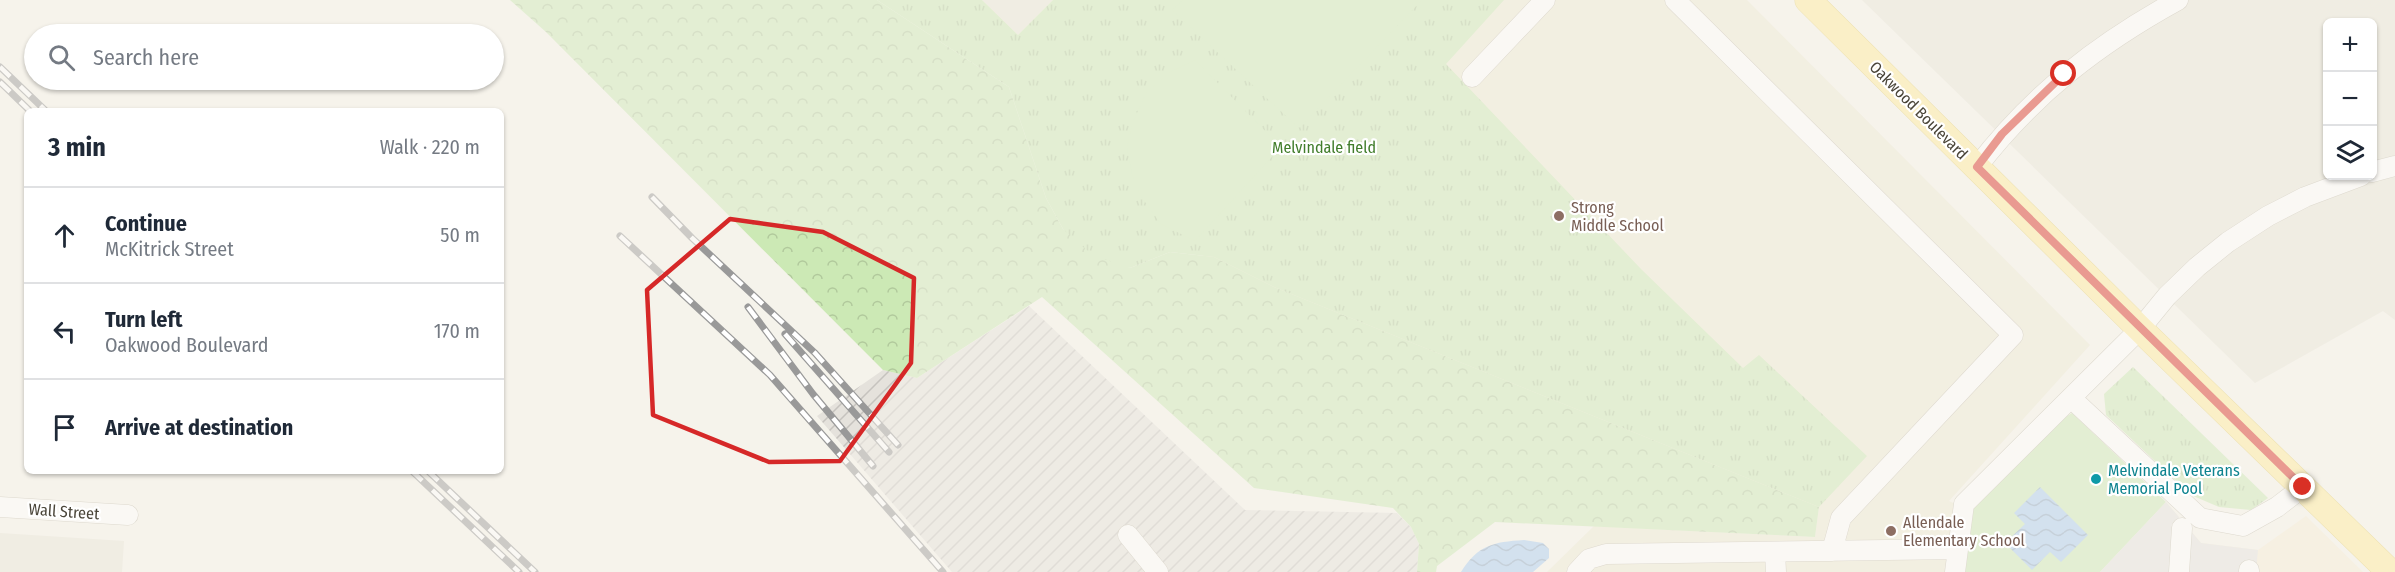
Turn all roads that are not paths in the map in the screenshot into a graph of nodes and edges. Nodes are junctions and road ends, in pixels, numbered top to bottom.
1 (1545, 0) edge
2 (1675, 0) edge
3 (1808, 0) edge
4 (2178, 0) edge
5 (1472, 77) dead end
6 (2395, 166) edge
7 (1977, 167) junction
8 (2377, 171) edge
9 (2350, 180) edge
10 (2140, 329) junction
11 (2071, 398) junction
12 (2303, 487) junction
13 (0, 507) edge
14 (128, 515) dead end
15 (2182, 528) dead end
16 (1128, 536) dead end
17 (1958, 549) junction
18 (1832, 551) junction
19 (1775, 552) junction
20 (1158, 572) edge
21 (1577, 572) edge
22 (1776, 572) edge
23 (1955, 572) edge
24 (2180, 572) edge
25 (2390, 572) edge

1 - 5 street
2 - 18 street
3 - 7 main road, Oakwood Boulevard
4 - 7 street
6 - 8 street
7 - 10 main road, Oakwood Boulevard
9 - 10 street
10 - 11 street
10 - 12 main road, Oakwood Boulevard
11 - 12 street
11 - 17 street
12 - 25 main road, Oakwood Boulevard
13 - 14 street, Wall Street
15 - 24 street
16 - 20 street
17 - 18 street
17 - 23 street
18 - 19 street
19 - 21 street
19 - 22 street

